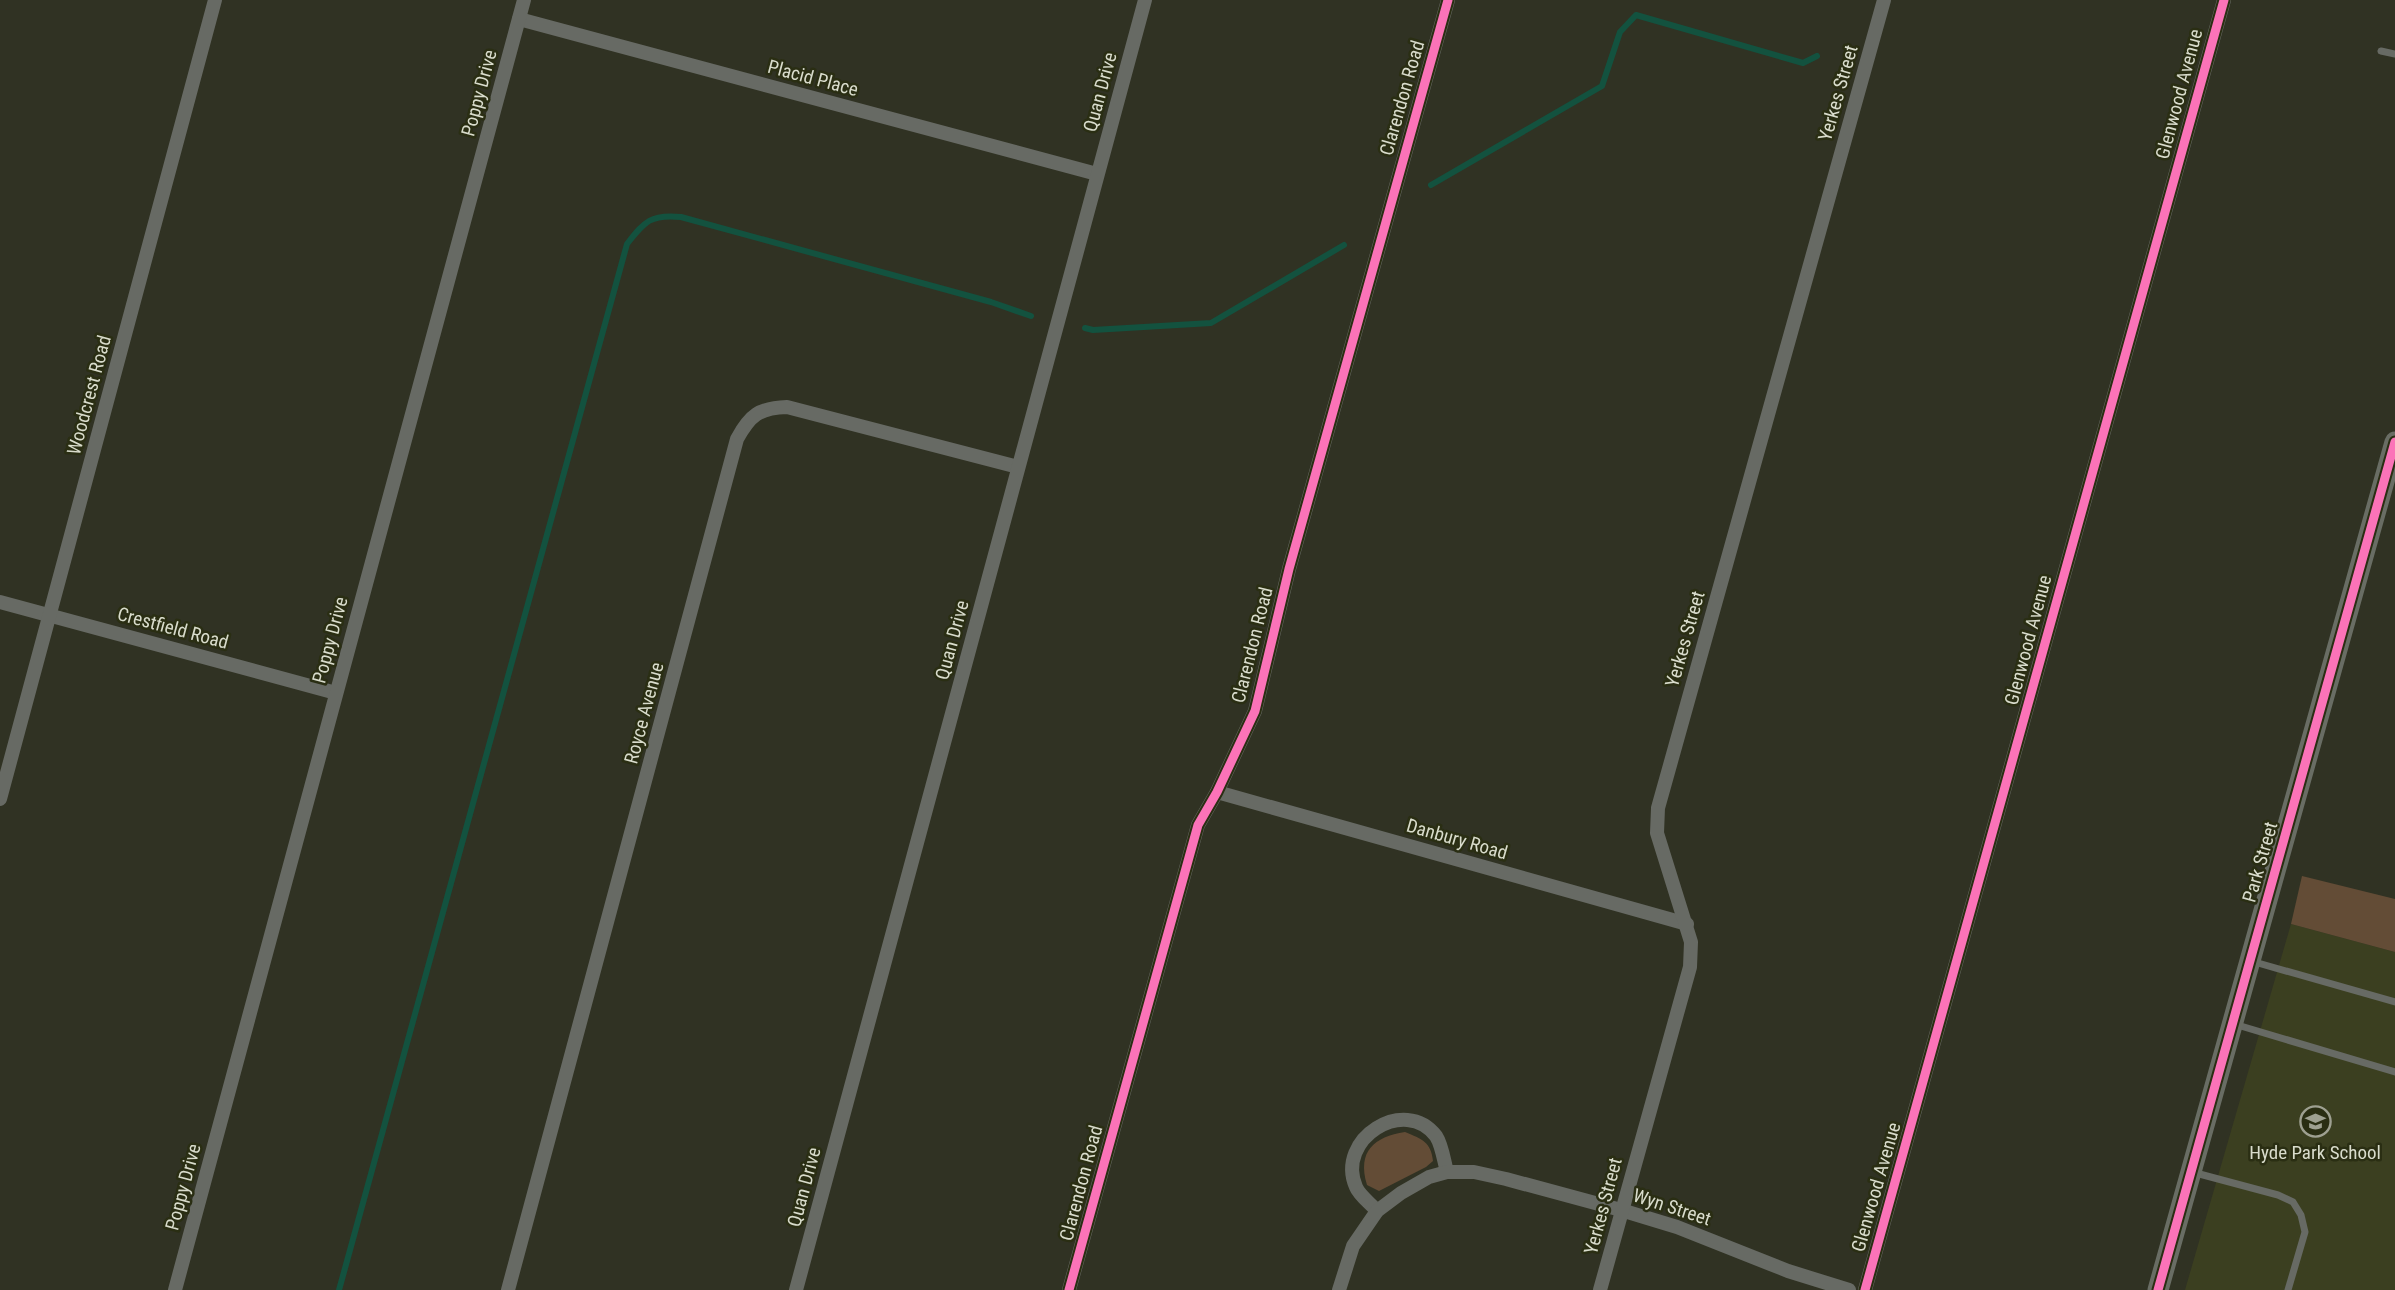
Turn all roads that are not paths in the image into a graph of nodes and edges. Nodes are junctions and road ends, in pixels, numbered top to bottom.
1 (215, 0) edge
2 (524, 0) edge
3 (1145, 0) edge
4 (1448, 0) edge
5 (1884, 0) edge
6 (2224, 0) edge
7 (519, 19) junction
8 (2381, 51) dead end
9 (2395, 54) edge
10 (1097, 174) junction
11 (2395, 442) edge
12 (1018, 467) junction
13 (0, 602) edge
14 (50, 615) junction
15 (336, 693) junction
16 (1217, 792) junction
17 (0, 799) edge
18 (1687, 924) junction
19 (2251, 961) junction
20 (2395, 1002) edge
21 (2233, 1024) junction
22 (2395, 1072) edge
23 (1447, 1172) junction
24 (2190, 1172) junction
25 (1621, 1210) junction
26 (1377, 1211) junction
27 (175, 1290) edge
28 (508, 1290) edge
29 (796, 1290) edge
30 (1069, 1290) edge
31 (1339, 1290) edge
32 (1601, 1290) edge
33 (1849, 1290) edge
34 (1865, 1290) edge
35 (2158, 1290) edge
36 (2288, 1290) edge

1 - 14 street, Woodcrest Road
2 - 7 street, Poppy Drive
3 - 10 street, Quan Drive
4 - 16 street, Clarendon Road
5 - 18 street, Yerkes Street
6 - 34 street, Glenwood Avenue
7 - 10 street, Placid Place
7 - 15 street, Poppy Drive
8 - 9 lane
10 - 12 street, Quan Drive
11 - 19 street, Park Street
12 - 28 street, Royce Avenue
12 - 29 street, Quan Drive
13 - 14 street, Crestfield Road
14 - 15 street, Crestfield Road
14 - 17 street, Woodcrest Road
15 - 27 street, Poppy Drive
16 - 18 street, Danbury Road
16 - 30 street, Clarendon Road
18 - 25 street, Yerkes Street
19 - 20 lane
19 - 21 street, Park Street
21 - 22 lane
21 - 24 street, Park Street
23 - 25 street, Wyn Street
23 - 26 street, Wyn Street
23 - 26 street
24 - 35 street, Park Street
24 - 36 lane
25 - 32 street, Yerkes Street
25 - 33 street, Wyn Street
26 - 31 street, Wyn Street

